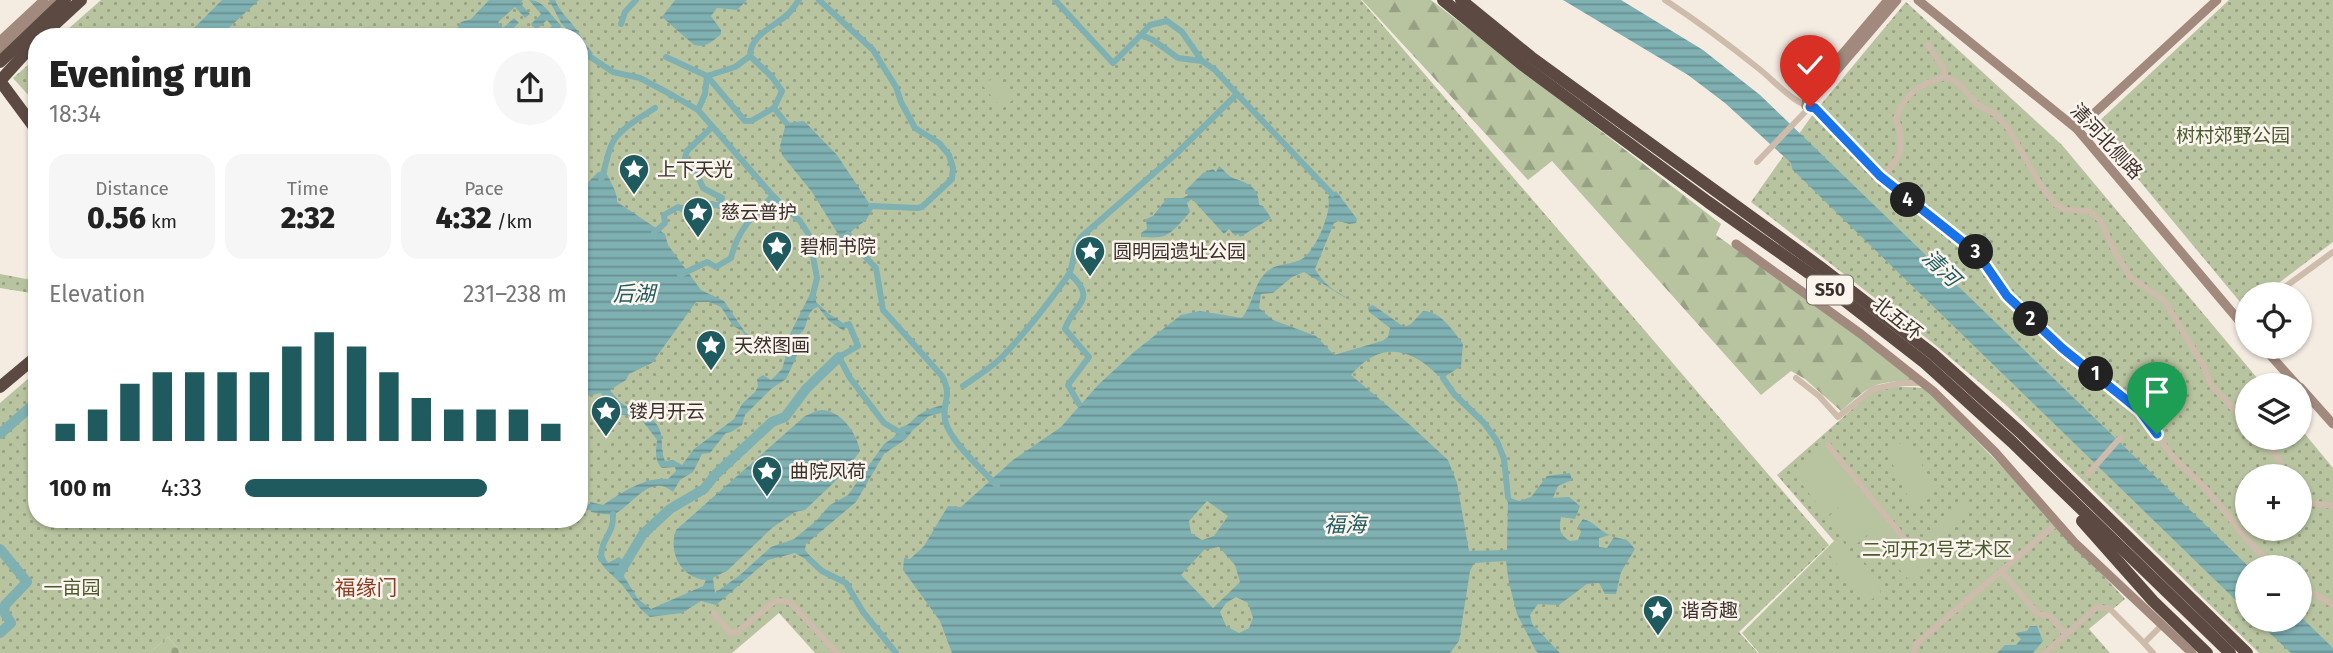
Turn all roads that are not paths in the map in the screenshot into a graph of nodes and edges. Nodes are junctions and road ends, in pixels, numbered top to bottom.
1 (44, 0) edge
2 (56, 0) edge
3 (65, 0) edge
4 (81, 0) edge
5 (1443, 0) edge
6 (1461, 0) edge
7 (1665, 0) edge
8 (1888, 0) edge
9 (1897, 0) edge
10 (1918, 0) edge
11 (2217, 0) edge
12 (36, 28) edge
13 (50, 28) edge
14 (28, 35) edge
15 (0, 41) edge
16 (1928, 45) dead end
17 (0, 50) edge
18 (28, 50) edge
19 (0, 62) edge
20 (1945, 77) junction
21 (0, 81) edge
22 (1806, 106) junction
23 (28, 119) edge
24 (2077, 129) junction
25 (1757, 162) dead end
26 (1880, 176) junction
27 (1736, 244) dead end
28 (2333, 251) edge
29 (2291, 282) edge
30 (2235, 316) edge
31 (2274, 359) edge
32 (28, 364) edge
33 (2286, 373) edge
34 (1796, 379) dead end
35 (1923, 383) junction
36 (0, 387) edge
37 (2312, 401) edge
38 (2235, 411) edge
39 (2333, 424) edge
40 (2121, 437) dead end
41 (2012, 442) junction
42 (1828, 445) dead end
43 (2090, 471) dead end
44 (2312, 503) edge
45 (2333, 506) edge
46 (2057, 523) junction
47 (1907, 542) dead end
48 (2263, 555) edge
49 (2001, 571) junction
50 (2312, 592) edge
51 (2333, 605) edge
52 (2194, 609) junction
53 (713, 613) dead end
54 (2162, 625) junction
55 (2066, 635) junction
56 (2144, 643) junction
57 (2052, 647) junction
58 (837, 653) edge
59 (1914, 653) edge
60 (2045, 653) edge
61 (2058, 653) edge
62 (2152, 653) edge
63 (2192, 653) edge
64 (2207, 653) edge
65 (2230, 653) edge
66 (2248, 653) edge

1 - 15 street
2 - 17 street
3 - 12 highway
4 - 13 highway
5 - 41 highway, 北五环 / S50
6 - 52 highway, 北五环 / S50
7 - 22 street
8 - 22 street
9 - 22 street
10 - 24 street, 清河北侧路
11 - 24 street
14 - 19 highway
16 - 20 street
18 - 21 highway
20 - 26 street
20 - 38 street
21 - 23 highway
22 - 25 street
22 - 26 street
24 - 30 street, 清河北侧路
26 - 48 street
27 - 35 street
28 - 29 street
31 - 33 street
32 - 36 highway
34 - 35 street
35 - 46 street
37 - 39 street
40 - 43 street
41 - 52 highway, 北五环 / S50
41 - 64 highway
42 - 47 street
44 - 45 street
46 - 49 street
46 - 54 street
49 - 55 street
49 - 59 street
50 - 51 street
52 - 65 highway, 北五环 / S50
52 - 66 highway, 北五环 / S50
53 - 58 street
54 - 56 street
54 - 63 street
55 - 56 street
55 - 57 street
56 - 62 street
57 - 60 street
57 - 61 street

